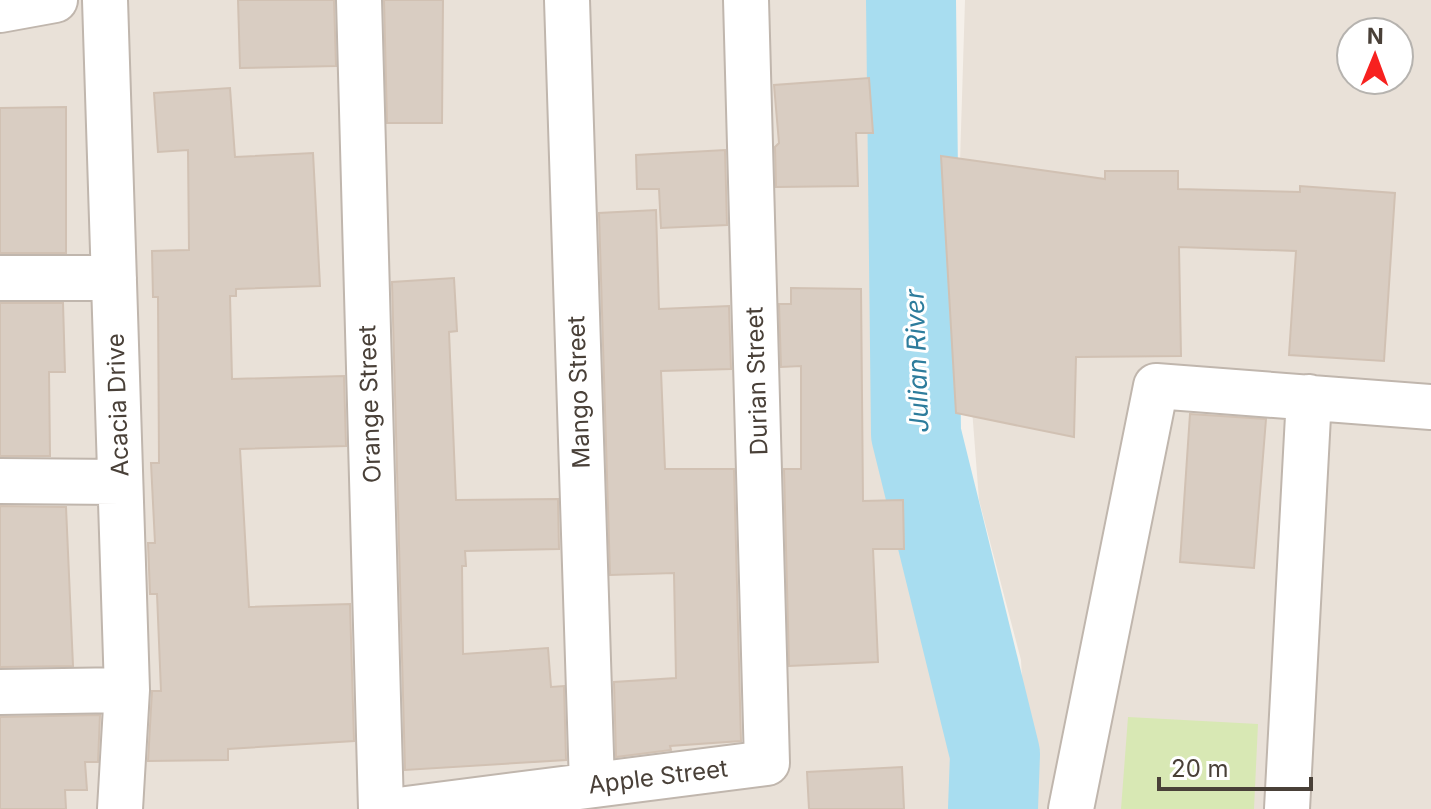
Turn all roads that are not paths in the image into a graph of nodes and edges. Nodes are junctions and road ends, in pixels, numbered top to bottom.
1 (55, 0) edge
2 (105, 0) edge
3 (359, 0) edge
4 (567, 0) edge
5 (746, 0) edge
6 (0, 10) edge
7 (0, 278) edge
8 (114, 278) junction
9 (1309, 397) junction
10 (1431, 407) edge
11 (0, 481) edge
12 (120, 482) junction
13 (127, 690) junction
14 (0, 692) edge
15 (767, 763) joint
16 (592, 785) junction
17 (120, 809) edge
18 (381, 809) edge
19 (406, 809) edge
20 (1071, 809) edge
21 (1287, 809) edge

1 - 6 street
2 - 8 street, Acacia Drive
3 - 18 street, Orange Street
4 - 16 street, Mango Street
5 - 15 street, Durian Street
7 - 8 street
8 - 12 street, Acacia Drive
9 - 10 street
9 - 20 street
9 - 21 street
11 - 12 street
12 - 13 street, Acacia Drive
13 - 14 street
13 - 17 street, Acacia Drive
15 - 16 street, Apple Street
16 - 19 street, Apple Street

